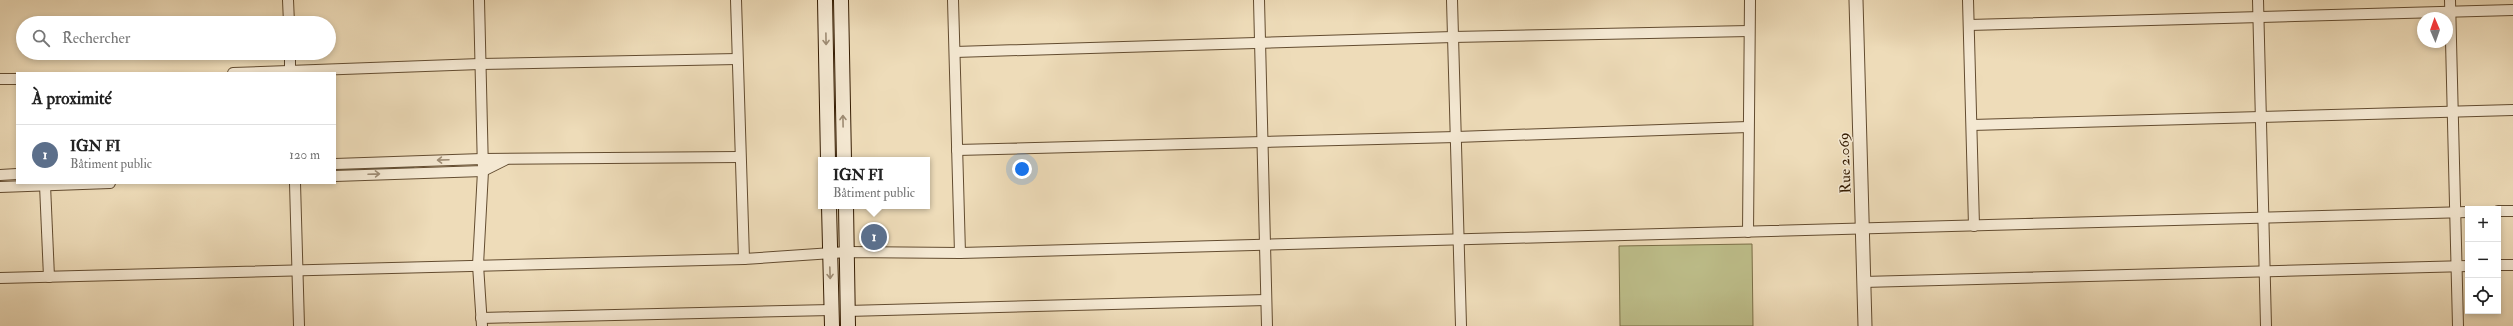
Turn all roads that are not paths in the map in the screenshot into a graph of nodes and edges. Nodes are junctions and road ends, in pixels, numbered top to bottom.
1 (288, 0) edge
2 (479, 0) edge
3 (736, 0) edge
4 (825, 0) edge
5 (841, 0) edge
6 (953, 0) edge
7 (1260, 0) edge
8 (1452, 0) edge
9 (1750, 0) edge
10 (1856, 0) edge
11 (1968, 0) edge
12 (2258, 0) edge
13 (2450, 0) edge
14 (2513, 10) edge
15 (2450, 12) joint
16 (2417, 13) edge
17 (289, 16) edge
18 (2258, 17) junction
19 (1969, 25) junction
20 (1749, 31) junction
21 (1453, 37) junction
22 (1260, 42) junction
23 (2451, 48) edge
24 (954, 52) junction
25 (290, 60) edge
26 (737, 60) junction
27 (480, 64) junction
28 (290, 72) edge
29 (0, 79) edge
30 (16, 79) edge
31 (2513, 110) edge
32 (2453, 112) junction
33 (2261, 118) junction
34 (1972, 125) junction
35 (1748, 127) junction
36 (1456, 137) junction
37 (1263, 141) junction
38 (957, 150) junction
39 (740, 157) junction
40 (828, 157) edge
41 (844, 157) edge
42 (482, 159) junction
43 (507, 159) junction
44 (336, 164) edge
45 (483, 171) junction
46 (0, 174) edge
47 (16, 174) edge
48 (336, 176) edge
49 (78, 184) edge
50 (295, 184) edge
51 (45, 185) junction
52 (0, 187) edge
53 (829, 209) edge
54 (846, 209) edge
55 (2501, 211) edge
56 (2513, 211) edge
57 (2465, 212) edge
58 (2455, 213) junction
59 (2263, 218) junction
60 (1974, 226) junction
61 (1862, 229) junction
62 (1748, 232) junction
63 (1459, 240) junction
64 (1265, 245) junction
65 (847, 252) junction
66 (830, 253) junction
67 (960, 253) junction
68 (744, 259) junction
69 (478, 265) junction
70 (2501, 265) edge
71 (2513, 265) edge
72 (2465, 266) edge
73 (2457, 267) junction
74 (297, 271) junction
75 (2265, 272) junction
76 (49, 277) junction
77 (0, 278) edge
78 (1864, 282) junction
79 (1266, 300) junction
80 (831, 310) junction
81 (847, 311) junction
82 (481, 322) edge
83 (299, 326) edge
84 (832, 326) edge
85 (848, 326) edge
86 (1267, 326) edge
87 (1461, 326) edge
88 (1865, 326) edge
89 (2266, 326) edge
90 (2458, 326) edge

1 - 17 street
2 - 27 street
3 - 26 street
4 -> 40 main road
41 -> 5 main road
6 - 24 street
7 - 22 street
8 - 21 street
9 - 20 street
10 - 61 street, Rue 2.069
11 - 19 street
12 - 18 street
13 - 15 street
14 - 15 street
16 - 18 street
18 - 19 street
18 - 33 street
19 - 34 street
20 - 21 street
20 - 35 street
21 - 22 street
21 - 36 street
22 - 24 street
22 - 37 street
23 - 32 street
24 - 38 street
25 - 28 street
26 - 27 street
26 - 39 street
27 - 28 street
27 - 42 street
29 - 30 street
31 - 32 street
32 - 33 street
32 - 58 street
33 - 34 street
33 - 59 street
34 - 60 street
35 - 36 street
35 - 62 street
36 - 37 street
36 - 63 street
37 - 38 street
37 - 64 street
38 - 67 street
39 - 43 street
39 - 68 street
42 - 43 street
42 -> 44 street
42 - 45 street
43 - 45 street
48 -> 45 street
45 - 69 street
46 - 47 street
49 - 51 street
50 - 74 street
51 - 52 street
51 - 76 street
53 - 66 main road
54 - 65 main road
55 - 56 street
57 - 58 street
58 - 59 street
58 - 73 street
59 - 60 street
59 - 75 street
60 - 61 street
61 - 62 street
61 - 78 street, Rue 2.069
62 - 63 street
63 - 64 street
63 - 87 street
64 - 67 street
64 - 79 street
65 - 66 street
65 - 67 street
65 - 81 main road
66 - 68 street
66 -> 80 main road
68 - 69 street
69 - 74 street
69 - 82 street
70 - 71 street
72 - 73 street
73 - 75 street
73 - 90 street
74 - 76 street
74 - 83 street
75 - 78 street
75 - 89 street
76 - 77 street
78 - 88 street, Rue 2.069
79 - 81 street
79 - 86 street
80 - 82 street
80 - 84 main road
81 - 85 main road

